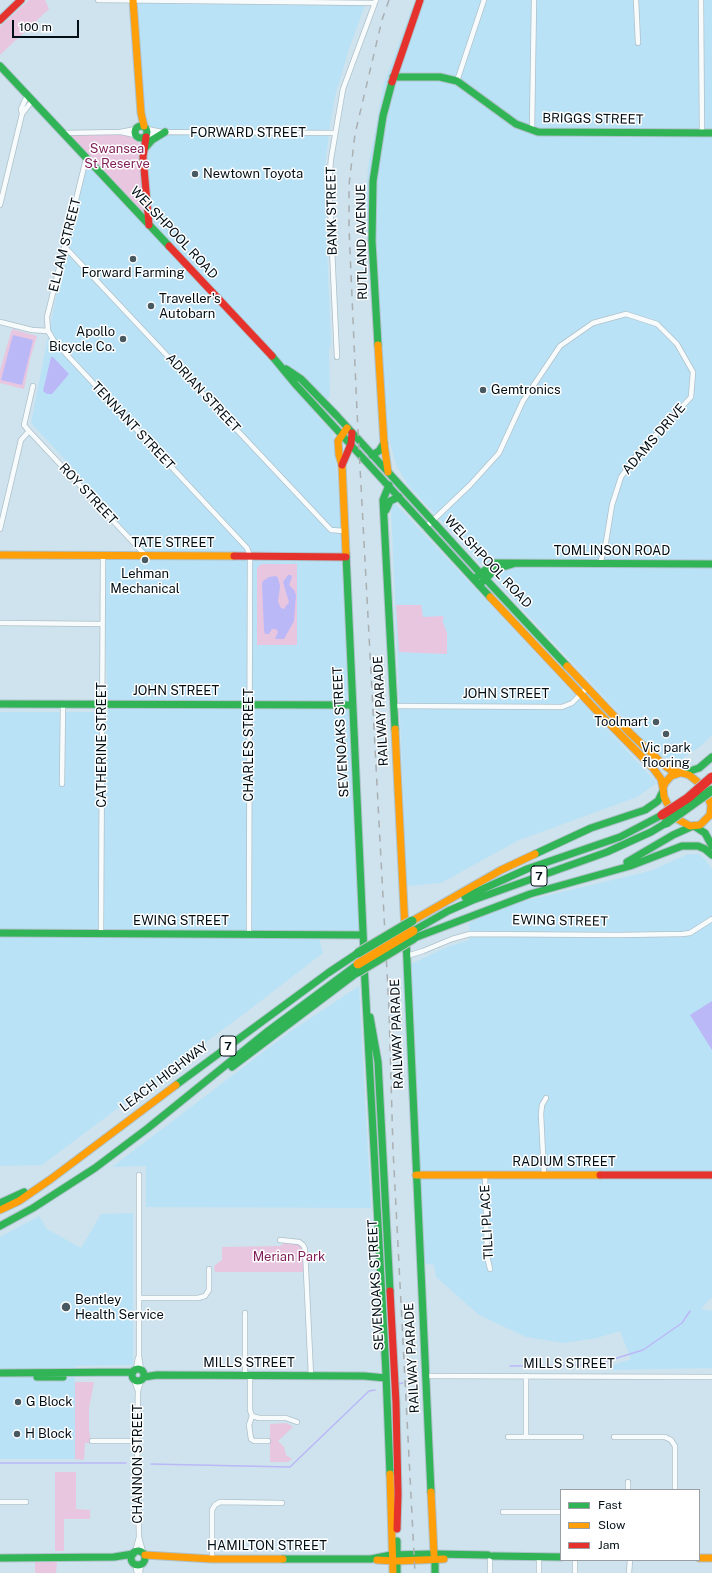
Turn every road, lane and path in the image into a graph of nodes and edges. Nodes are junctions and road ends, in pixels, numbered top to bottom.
1 (14, 0) edge
2 (21, 0) edge
3 (98, 0) edge
4 (420, 0) edge
5 (484, 0) edge
6 (534, 0) edge
7 (636, 0) edge
8 (702, 0) edge
9 (133, 1) edge
10 (375, 2) edge
11 (1, 18) edge
12 (638, 43) dead end
13 (0, 66) edge
14 (393, 77) junction
15 (457, 81) junction
16 (30, 98) junction
17 (532, 130) junction
18 (141, 132) junction
19 (163, 132) junction
20 (63, 133) junction
21 (334, 133) junction
22 (702, 133) junction
23 (712, 133) edge
24 (144, 152) junction
25 (86, 159) junction
26 (0, 205) edge
27 (149, 225) junction
28 (65, 247) junction
29 (0, 322) edge
30 (48, 331) junction
31 (337, 357) dead end
32 (34, 386) dead end
33 (29, 431) junction
34 (347, 431) junction
35 (384, 443) junction
36 (351, 444) junction
37 (372, 455) junction
38 (342, 465) junction
39 (388, 472) junction
40 (389, 485) junction
41 (398, 497) junction
42 (385, 514) junction
43 (429, 524) junction
44 (0, 529) edge
45 (344, 532) junction
46 (0, 555) edge
47 (102, 556) junction
48 (146, 556) junction
49 (250, 556) junction
50 (346, 557) junction
51 (600, 564) junction
52 (712, 564) edge
53 (479, 579) junction
54 (0, 623) edge
55 (102, 624) junction
56 (588, 687) junction
57 (581, 694) junction
58 (0, 704) edge
59 (63, 704) junction
60 (102, 704) junction
61 (250, 704) junction
62 (352, 705) junction
63 (393, 706) junction
64 (712, 757) edge
65 (682, 773) junction
66 (712, 777) edge
67 (62, 784) dead end
68 (663, 790) junction
69 (712, 790) edge
70 (712, 813) edge
71 (664, 819) junction
72 (693, 826) junction
73 (712, 846) edge
74 (712, 855) edge
75 (568, 883) junction
76 (425, 914) junction
77 (712, 919) edge
78 (0, 933) edge
79 (101, 934) junction
80 (249, 934) junction
81 (414, 934) junction
82 (363, 935) junction
83 (407, 956) junction
84 (358, 968) junction
85 (350, 978) junction
86 (366, 997) junction
87 (289, 1015) junction
88 (546, 1098) dead end
89 (95, 1168) junction
90 (140, 1175) dead end
91 (416, 1175) junction
92 (484, 1175) junction
93 (544, 1175) junction
94 (712, 1175) edge
95 (51, 1179) junction
96 (384, 1185) junction
97 (375, 1191) junction
98 (0, 1203) edge
99 (385, 1205) junction
100 (33, 1208) junction
101 (0, 1210) edge
102 (0, 1222) edge
103 (0, 1226) edge
104 (280, 1240) dead end
105 (209, 1269) dead end
106 (490, 1269) dead end
107 (139, 1298) junction
108 (245, 1314) dead end
109 (394, 1365) junction
110 (0, 1373) edge
111 (138, 1375) junction
112 (387, 1375) junction
113 (0, 1376) edge
114 (247, 1376) junction
115 (311, 1376) junction
116 (426, 1376) junction
117 (526, 1376) junction
118 (712, 1377) edge
119 (394, 1383) junction
120 (252, 1416) junction
121 (297, 1422) dead end
122 (508, 1436) dead end
123 (526, 1437) junction
124 (582, 1437) dead end
125 (614, 1437) dead end
126 (92, 1441) dead end
127 (137, 1441) junction
128 (268, 1441) dead end
129 (628, 1482) dead end
130 (628, 1489) edge
131 (675, 1489) edge
132 (0, 1502) edge
133 (26, 1502) dead end
134 (282, 1503) dead end
135 (503, 1512) dead end
136 (560, 1512) edge
137 (139, 1537) junction
138 (434, 1557) junction
139 (490, 1557) junction
140 (539, 1557) junction
141 (560, 1557) edge
142 (0, 1558) edge
143 (394, 1558) junction
144 (700, 1558) edge
145 (712, 1558) edge
146 (212, 1559) junction
147 (139, 1561) edge
148 (575, 1561) edge
149 (630, 1561) edge
150 (393, 1573) edge
151 (397, 1573) edge
152 (436, 1573) edge
153 (490, 1573) edge
154 (539, 1573) edge
155 (575, 1573) edge
156 (629, 1573) edge

1 - 11 main road
2 - 11 main road
3 - 9 street
4 - 14 main road, RUTLAND AVENUE
5 - 15 street
6 - 17 street
7 - 12 street
8 - 22 street
9 - 10 street
9 - 18 main road
10 - 21 street, BANK STREET
13 - 16 main road, WELSHPOOL ROAD
14 - 15 main road, BRIGGS STREET
14 - 35 main road, RUTLAND AVENUE
15 - 17 main road, BRIGGS STREET
16 - 20 main road, WELSHPOOL ROAD
16 - 26 street
17 - 22 main road, BRIGGS STREET
18 - 19 street, FORWARD STREET
18 - 20 street
18 - 24 main road
19 - 21 street, FORWARD STREET
19 - 24 main road
20 - 25 main road, WELSHPOOL ROAD
21 - 31 street, BANK STREET
22 - 23 main road, BRIGGS STREET
24 - 27 main road
25 - 27 main road, WELSHPOOL ROAD
25 - 28 street, ELLAM STREET
27 - 34 main road, WELSHPOOL ROAD
28 - 30 street, ELLAM STREET
28 - 45 street, ADRIAN STREET
29 - 30 street
30 - 49 street, TENNANT STREET
32 - 33 street
33 - 44 street
33 - 48 street, ROY STREET
34 - 36 main road, WELSHPOOL ROAD
34 - 37 main road, WELSHPOOL ROAD
34 - 38 main road, SEVENOAKS STREET
35 - 37 main road
35 - 39 main road, RUTLAND AVENUE
36 - 38 main road, SEVENOAKS STREET
36 - 40 main road, WELSHPOOL ROAD
37 - 39 main road, WELSHPOOL ROAD
38 - 45 main road, SEVENOAKS STREET
39 - 43 main road, WELSHPOOL ROAD
40 - 41 main road, WELSHPOOL ROAD
40 - 42 main road, RAILWAY PARADE
41 - 42 main road
41 - 43 main road, WELSHPOOL ROAD
42 - 63 main road, RAILWAY PARADE
43 - 51 street, ADAMS DRIVE
43 - 53 main road, WELSHPOOL ROAD
45 - 50 main road, SEVENOAKS STREET
46 - 47 main road, TATE STREET
47 - 48 main road, TATE STREET
47 - 55 street, CATHERINE STREET
48 - 49 main road, TATE STREET
49 - 50 main road, TATE STREET
49 - 61 street, CHARLES STREET
50 - 62 main road, SEVENOAKS STREET
51 - 52 main road, TOMLINSON ROAD
51 - 53 main road, TOMLINSON ROAD
53 - 56 main road, WELSHPOOL ROAD
53 - 57 main road, WELSHPOOL ROAD
54 - 55 street
55 - 60 street, CATHERINE STREET
56 - 57 street, JOHN STREET
56 - 65 main road, WELSHPOOL ROAD
57 - 63 street, JOHN STREET
57 - 68 main road, WELSHPOOL ROAD
58 - 59 main road, JOHN STREET
59 - 60 main road, JOHN STREET
59 - 67 street
60 - 61 main road, JOHN STREET
60 - 79 street, CATHERINE STREET
61 - 62 main road, JOHN STREET
61 - 80 street, CHARLES STREET
62 - 82 main road, SEVENOAKS STREET
63 - 83 main road, RAILWAY PARADE
64 - 65 main road
65 - 68 main road
65 - 70 main road
66 - 71 main road, 7, bridge
68 - 72 main road
68 - 76 main road, 7
69 - 71 main road, 7, bridge
70 - 72 main road
71 - 76 main road, 7
71 - 81 main road, 7
72 - 73 main road
72 - 75 main road
74 - 75 main road
75 - 81 main road
76 - 95 main road, LEACH HIGHWAY / 7, bridge
77 - 83 street, EWING STREET
78 - 79 main road, EWING STREET
79 - 80 main road, EWING STREET
80 - 82 main road, EWING STREET
81 - 84 main road, 7, bridge
82 - 86 main road, SEVENOAKS STREET
83 - 91 main road, RAILWAY PARADE
84 - 85 main road
84 - 87 main road, 7
85 - 87 main road
85 - 89 main road
86 - 96 main road, SEVENOAKS STREET
86 - 97 main road, SEVENOAKS STREET
87 - 89 main road, 7
88 - 93 street
89 - 100 main road, 7
90 - 107 street, CHANNON STREET
91 - 92 main road, RADIUM STREET
91 - 116 main road, RAILWAY PARADE
92 - 93 main road, RADIUM STREET
92 - 106 street, TILLI PLACE
93 - 94 main road, RADIUM STREET
95 - 98 main road
95 - 101 main road, LEACH HIGHWAY / 7
96 - 97 main road
96 - 99 main road, SEVENOAKS STREET
97 - 99 main road
97 - 112 main road, SEVENOAKS STREET
99 - 109 main road, SEVENOAKS STREET
100 - 102 main road, 7
100 - 103 main road
104 - 115 street
105 - 107 street
107 - 111 street, CHANNON STREET
108 - 114 street
109 - 112 main road
109 - 119 main road, SEVENOAKS STREET
110 - 111 main road, MILLS STREET
111 - 113 main road, MILLS STREET
111 - 114 main road, MILLS STREET
111 - 127 street, CHANNON STREET
112 - 115 main road, MILLS STREET
112 - 119 main road
112 - 143 main road, SEVENOAKS STREET
114 - 115 main road, MILLS STREET
114 - 120 street
116 - 117 street, MILLS STREET
116 - 138 main road, RAILWAY PARADE
117 - 118 street, MILLS STREET
117 - 123 street
119 - 143 main road, SEVENOAKS STREET
120 - 121 street
120 - 128 street
122 - 123 street
123 - 124 street
125 - 131 street
126 - 127 street
127 - 137 street, CHANNON STREET
129 - 130 street
132 - 133 street
134 - 146 street
135 - 136 street
137 - 147 street, CHANNON STREET
137 - 147 street, CHANNON STREET
138 - 139 main road, HAMILTON STREET
138 - 143 main road, HAMILTON STREET
138 - 152 main road, RAILWAY PARADE
139 - 140 main road, HAMILTON STREET
139 - 153 street
140 - 141 main road, HAMILTON STREET
140 - 154 street
142 - 147 main road, HAMILTON STREET
143 - 146 main road, HAMILTON STREET
143 - 150 main road, SEVENOAKS STREET
143 - 151 main road, SEVENOAKS STREET
144 - 145 main road
146 - 147 main road, HAMILTON STREET
148 - 155 street
149 - 156 street

